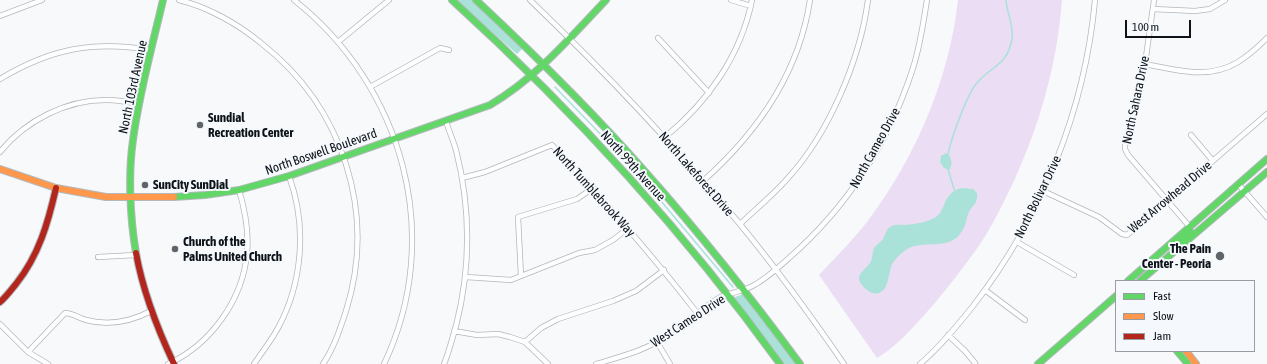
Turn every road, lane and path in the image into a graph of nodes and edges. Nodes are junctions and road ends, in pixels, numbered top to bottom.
1 (42, 0) edge
2 (162, 0) edge
3 (179, 0) edge
4 (294, 0) edge
5 (304, 0) edge
6 (389, 0) edge
7 (452, 0) edge
8 (476, 0) edge
9 (530, 0) edge
10 (606, 0) edge
11 (731, 0) edge
12 (752, 0) edge
13 (810, 0) edge
14 (868, 0) edge
15 (927, 0) edge
16 (1095, 0) edge
17 (1154, 0) edge
18 (1224, 0) edge
19 (300, 5) junction
20 (751, 6) junction
21 (1153, 9) junction
22 (0, 16) edge
23 (570, 38) junction
24 (658, 38) dead end
25 (1267, 38) edge
26 (338, 42) junction
27 (151, 50) junction
28 (449, 50) dead end
29 (544, 64) junction
30 (1145, 64) junction
31 (532, 76) junction
32 (0, 79) edge
33 (370, 87) junction
34 (709, 93) junction
35 (138, 104) junction
36 (1267, 114) edge
37 (446, 121) junction
38 (1191, 135) dead end
39 (394, 138) junction
40 (665, 138) junction
41 (0, 152) edge
42 (344, 156) junction
43 (1267, 159) edge
44 (1213, 160) junction
45 (0, 169) edge
46 (1267, 172) edge
47 (289, 176) junction
48 (462, 178) junction
49 (703, 180) junction
50 (1238, 184) junction
51 (56, 188) junction
52 (593, 188) junction
53 (239, 190) junction
54 (1043, 191) junction
55 (1244, 191) junction
56 (130, 198) junction
57 (1167, 200) junction
58 (1267, 217) edge
59 (740, 224) junction
60 (1189, 226) junction
61 (627, 229) junction
62 (1017, 242) junction
63 (1171, 254) junction
64 (136, 255) junction
65 (98, 258) dead end
66 (775, 269) junction
67 (664, 270) junction
68 (1074, 275) dead end
69 (521, 276) junction
70 (466, 277) junction
71 (1129, 280) edge
72 (1141, 280) edge
73 (744, 290) junction
74 (985, 290) junction
75 (727, 295) junction
76 (1115, 297) edge
77 (0, 302) edge
78 (151, 311) junction
79 (698, 314) junction
80 (1025, 320) dead end
81 (0, 324) edge
82 (454, 331) junction
83 (948, 335) junction
84 (525, 342) junction
85 (657, 342) junction
86 (28, 352) junction
87 (1178, 352) edge
88 (1187, 352) edge
89 (172, 363) edge
90 (975, 363) dead end
91 (48, 364) edge
92 (254, 364) edge
93 (323, 364) edge
94 (384, 364) edge
95 (444, 364) edge
96 (548, 364) edge
97 (596, 364) edge
98 (670, 364) edge
99 (780, 364) edge
100 (800, 364) edge
101 (844, 364) edge
102 (920, 364) edge
103 (1038, 364) edge
104 (1188, 364) edge
105 (1196, 364) edge

1 - 22 street
2 - 27 main road, North 103rd Avenue
3 - 42 street
4 - 19 street
5 - 19 street
6 - 26 street
7 - 31 main road, North 99th Avenue
8 - 29 main road, North 99th Avenue
9 - 23 street, North Lakeforest Drive
10 - 23 main road, North Boswell Boulevard
11 - 20 street
12 - 20 street
13 - 49 street
14 - 59 street
15 - 66 street, North Cameo Drive
16 - 54 street, North Bolivar Drive
17 - 21 street, North Sahara Drive
18 - 21 street
19 - 26 street
20 - 34 street
21 - 30 street, North Sahara Drive
23 - 29 main road, North Boswell Boulevard
23 - 40 street, North Lakeforest Drive
24 - 34 street
25 - 30 street
26 - 33 street
27 - 32 street
27 - 35 main road, North 103rd Avenue
28 - 33 street
29 - 31 main road, North Boswell Boulevard
29 - 73 main road, North 99th Avenue
30 - 57 street, North Sahara Drive
31 - 37 main road, North Boswell Boulevard
31 - 75 main road, North 99th Avenue
33 - 39 street
34 - 40 street
35 - 41 street
35 - 56 main road, North 103rd Avenue
36 - 44 street, West Arrowhead Drive
37 - 39 main road, North Boswell Boulevard
37 - 48 street
38 - 44 street
39 - 42 main road, North Boswell Boulevard
39 - 94 street
40 - 49 street, North Lakeforest Drive
42 - 47 main road, North Boswell Boulevard
42 - 93 street
43 - 50 main road
44 - 57 street, West Arrowhead Drive
45 - 51 main road, North Boswell Boulevard
46 - 55 main road
47 - 53 main road, North Boswell Boulevard
47 - 92 street
48 - 52 street, North Tumblebrook Way
48 - 70 street
49 - 59 street, North Lakeforest Drive
50 - 55 street
50 - 60 main road
51 - 56 main road, North Boswell Boulevard
51 - 77 main road
52 - 61 street, North Tumblebrook Way
52 - 69 street
53 - 56 main road, North Boswell Boulevard
53 - 89 street
54 - 57 street, West Arrowhead Drive
54 - 62 street, North Bolivar Drive
55 - 58 street
55 - 63 main road
56 - 64 main road, North 103rd Avenue
57 - 60 street, North Sahara Drive
59 - 66 street, North Lakeforest Drive
60 - 63 main road
60 - 71 main road
61 - 67 street, North Tumblebrook Way
61 - 69 street
62 - 68 street
62 - 74 street, North Bolivar Drive
63 - 72 main road
64 - 65 street
64 - 78 main road, North 103rd Avenue
66 - 73 street, West Cameo Drive
66 - 101 street, North Lakeforest Drive
67 - 79 street, North Tumblebrook Way
67 - 84 street
69 - 70 street
70 - 82 street
73 - 75 street, West Cameo Drive
73 - 100 main road, North 99th Avenue
74 - 80 street
74 - 83 street, North Bolivar Drive
75 - 79 street, West Cameo Drive
75 - 99 main road, North 99th Avenue
76 - 103 main road
78 - 86 street
78 - 89 main road, North 103rd Avenue
79 - 85 street, West Cameo Drive
81 - 86 street
82 - 84 street
82 - 95 street
83 - 90 street
83 - 102 street, North Bolivar Drive
84 - 96 street
85 - 97 street, West Cameo Drive
85 - 98 street
86 - 91 street
87 - 104 main road
88 - 105 main road

